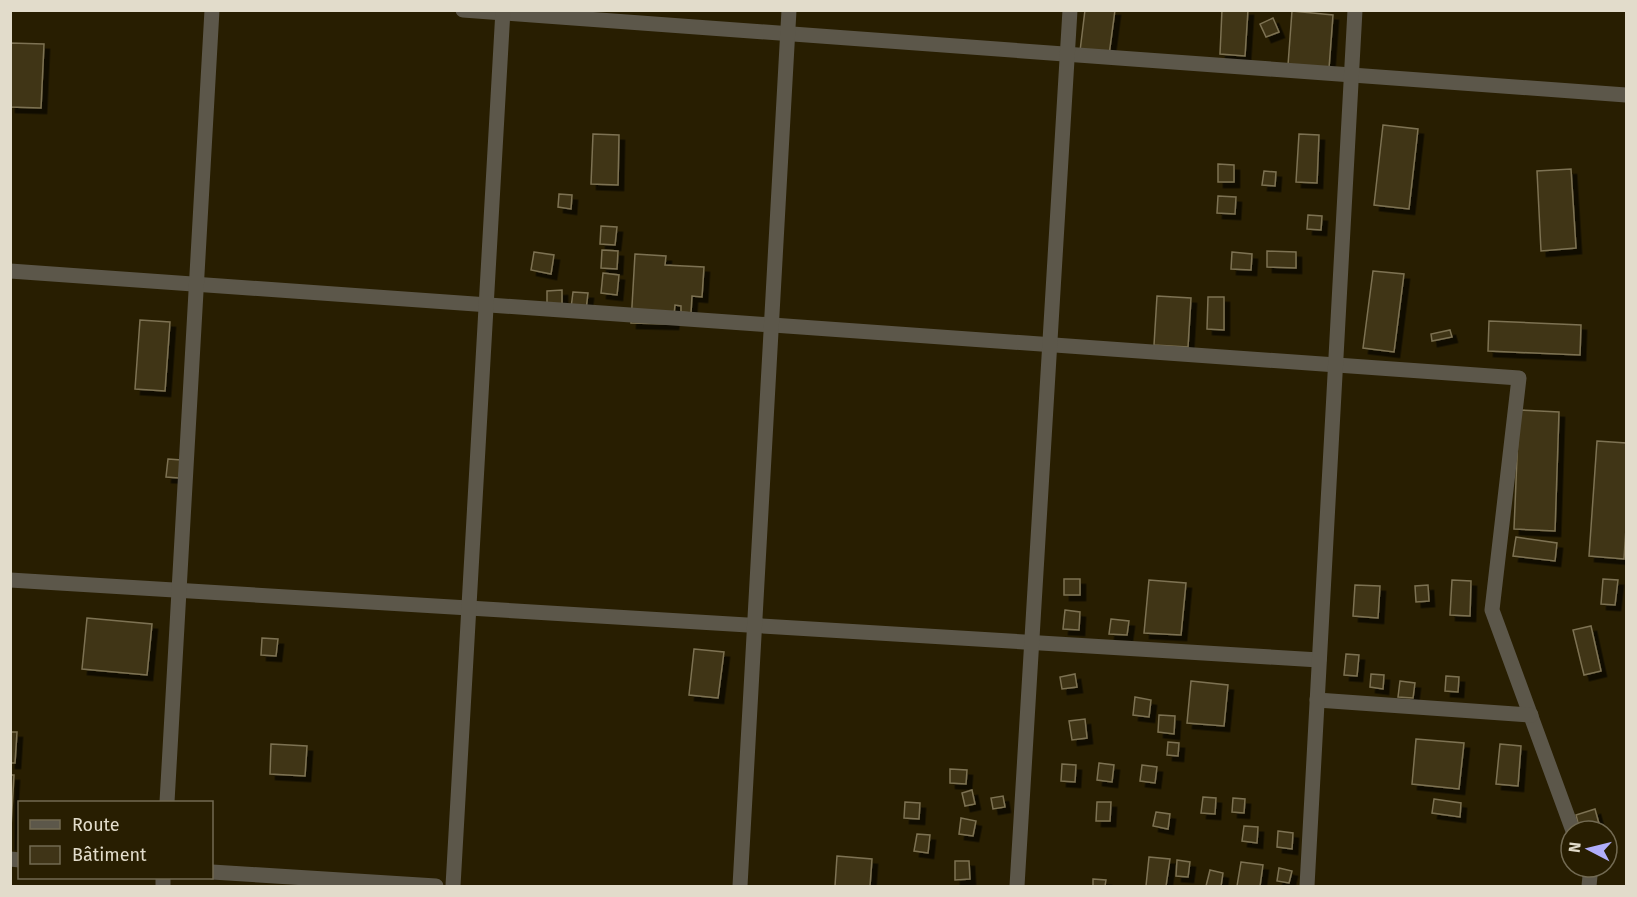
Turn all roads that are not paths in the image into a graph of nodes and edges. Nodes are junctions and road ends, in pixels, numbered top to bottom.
1 (212, 10) edge
2 (463, 10) edge
3 (789, 10) edge
4 (1070, 10) edge
5 (1355, 10) edge
6 (503, 12) edge
7 (788, 34) junction
8 (1068, 54) junction
9 (1351, 75) junction
10 (1626, 95) edge
11 (10, 271) edge
12 (196, 284) junction
13 (486, 304) junction
14 (772, 325) junction
15 (1050, 345) junction
16 (1335, 365) junction
17 (10, 580) edge
18 (179, 590) junction
19 (469, 608) junction
20 (755, 625) junction
21 (1032, 642) junction
22 (1319, 660) junction
23 (1317, 700) junction
24 (1531, 715) junction
25 (168, 801) edge
26 (1569, 819) edge
27 (213, 872) edge
28 (436, 886) edge
29 (453, 886) edge
30 (741, 886) edge
31 (1017, 886) edge
32 (1307, 886) edge

1 - 12 street
2 - 6 street
3 - 7 street
4 - 8 street
5 - 9 street
6 - 7 street
6 - 13 street
7 - 8 street
7 - 14 street
8 - 9 street
8 - 15 street
9 - 10 street
9 - 16 street
11 - 12 street
12 - 13 street
12 - 18 street
13 - 14 street
13 - 19 street
14 - 15 street
14 - 20 street
15 - 16 street
15 - 21 street
16 - 22 street
16 - 24 street
17 - 18 street
18 - 19 street
18 - 25 street
19 - 20 street
19 - 29 street
20 - 21 street
20 - 30 street
21 - 22 street
21 - 31 street
22 - 23 street
23 - 24 street
23 - 32 street
24 - 26 street
27 - 28 street

